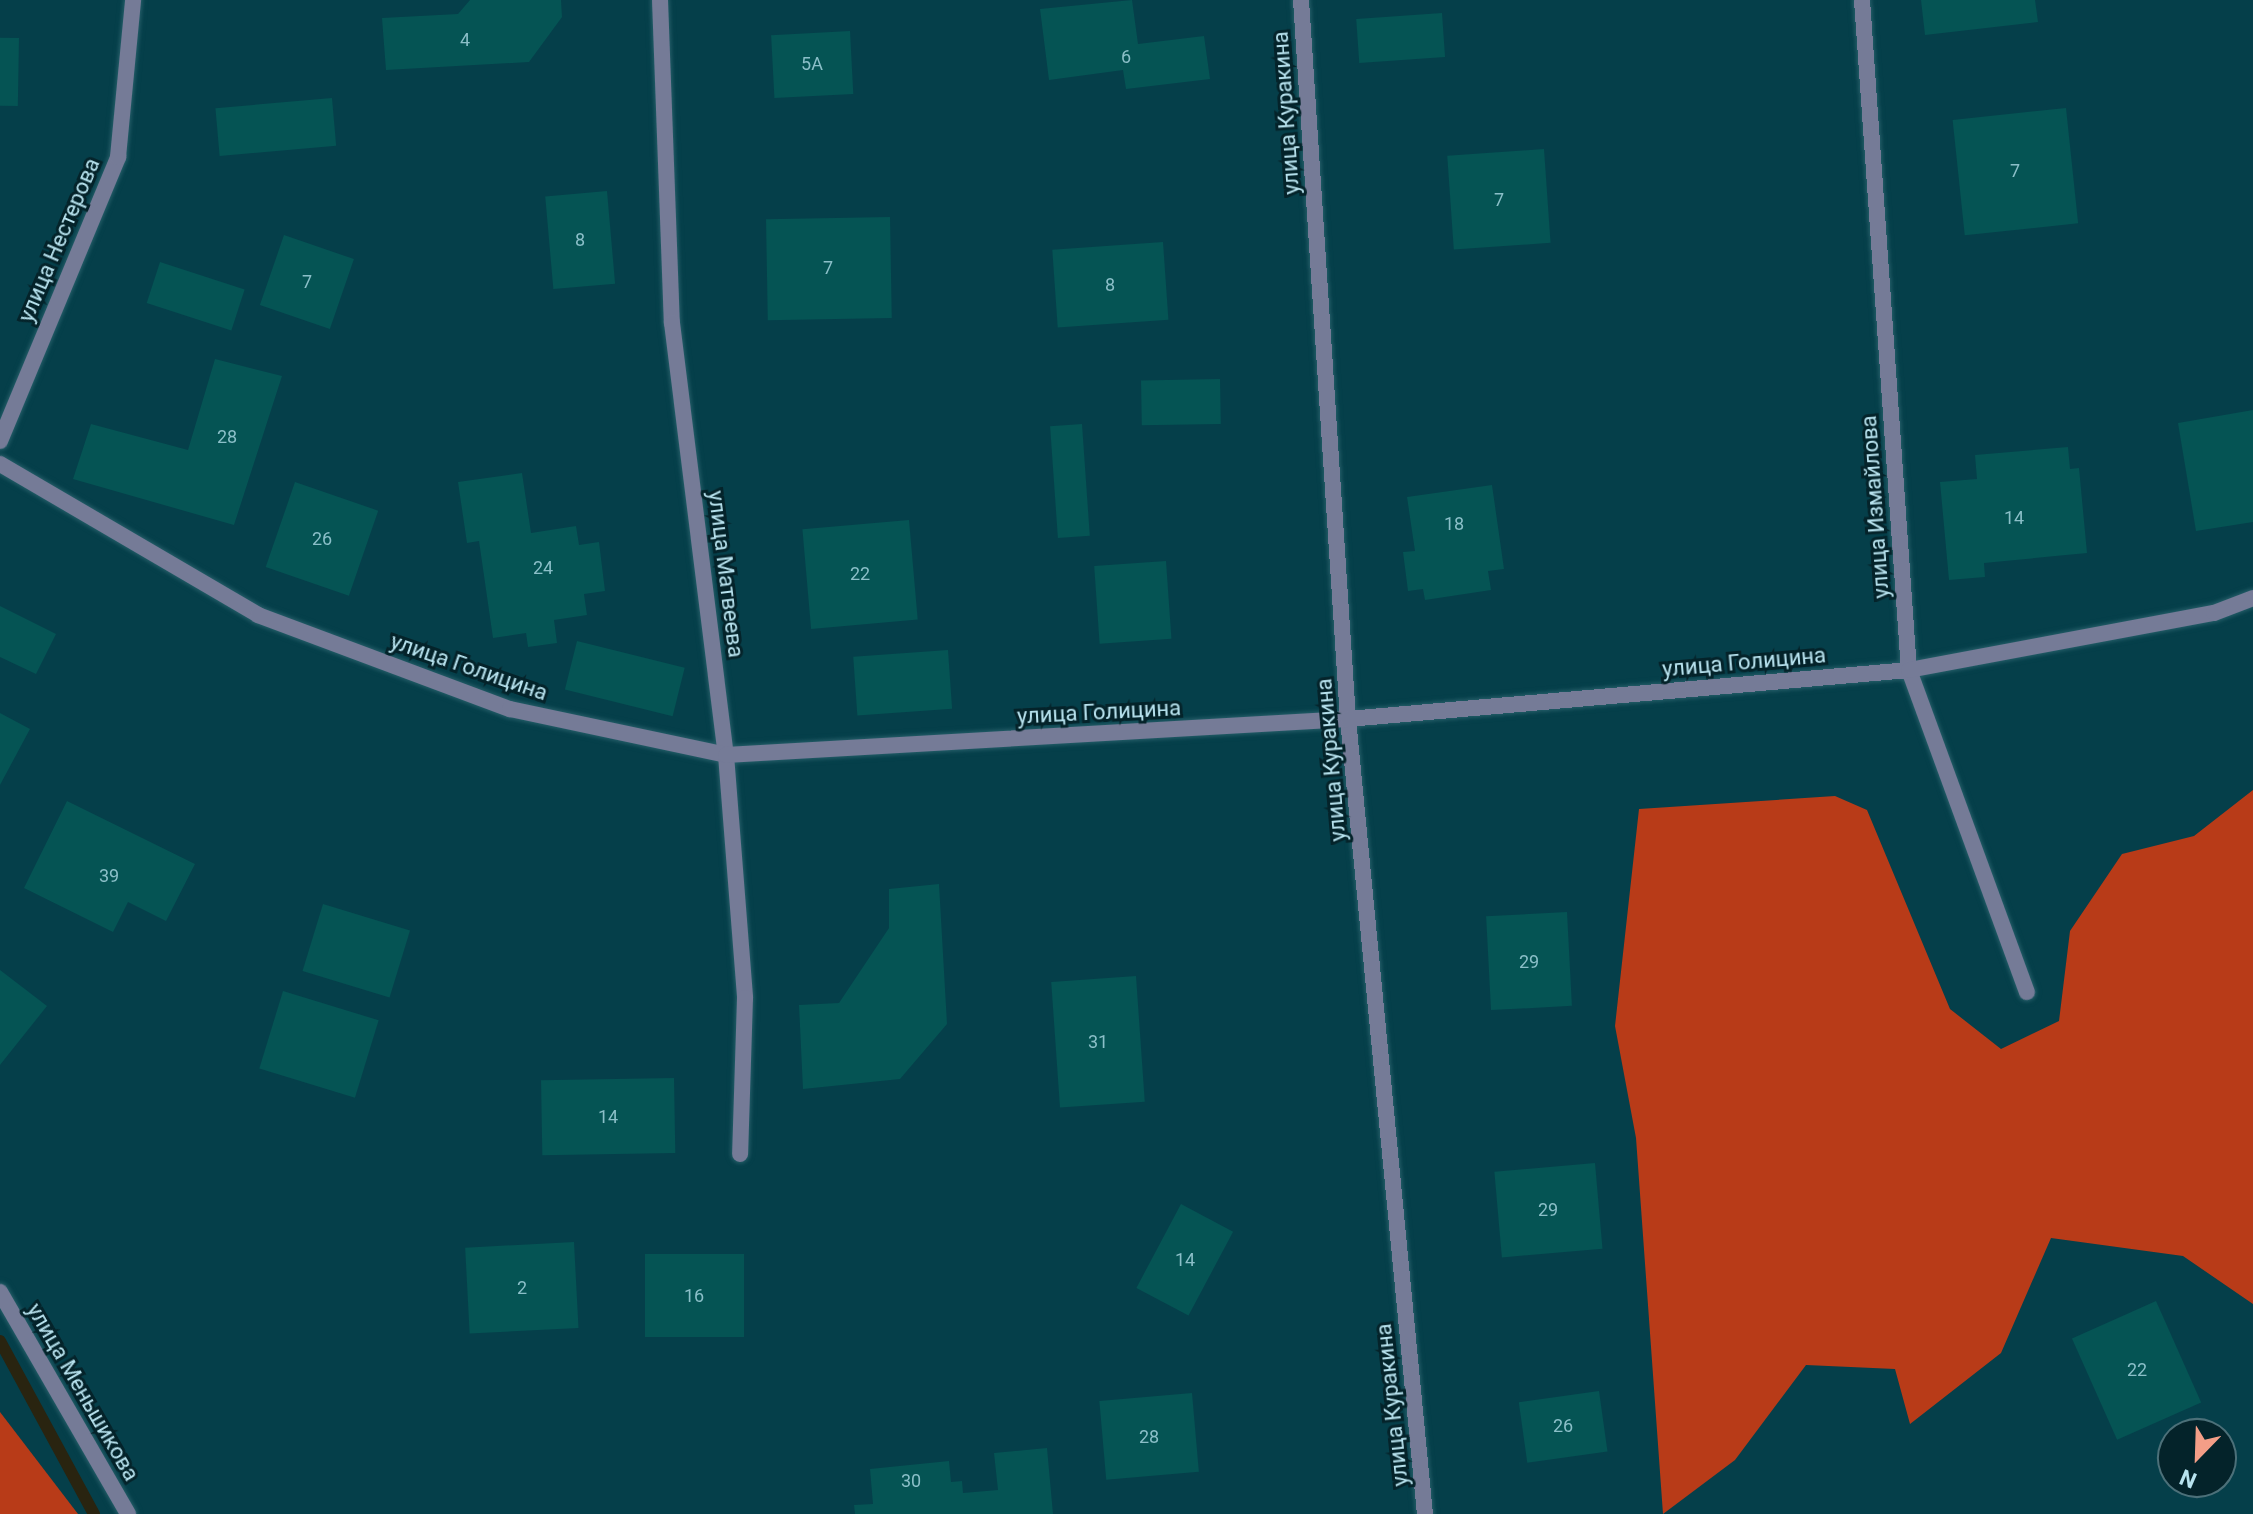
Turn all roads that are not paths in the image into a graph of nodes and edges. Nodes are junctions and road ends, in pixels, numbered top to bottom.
1 (133, 0) edge
2 (660, 0) edge
3 (1301, 0) edge
4 (1862, 0) edge
5 (0, 441) edge
6 (0, 464) edge
7 (2253, 598) edge
8 (1909, 670) junction
9 (1348, 719) junction
10 (726, 755) junction
11 (2027, 992) dead end
12 (740, 1154) dead end
13 (0, 1292) edge
14 (128, 1514) edge
15 (1425, 1514) edge

1 - 5 street, улица Нестерова
2 - 10 street, улица Матвеева
3 - 9 street, улица Куракина
4 - 8 street, улица Измайлова
6 - 10 street, улица Голицина
7 - 8 street, улица Голицина
8 - 9 street, улица Голицина
8 - 11 street, улица Измайлова
9 - 10 street, улица Голицина
9 - 15 street, улица Куракина
10 - 12 street, улица Матвеева
13 - 14 street, улица Меньшикова

